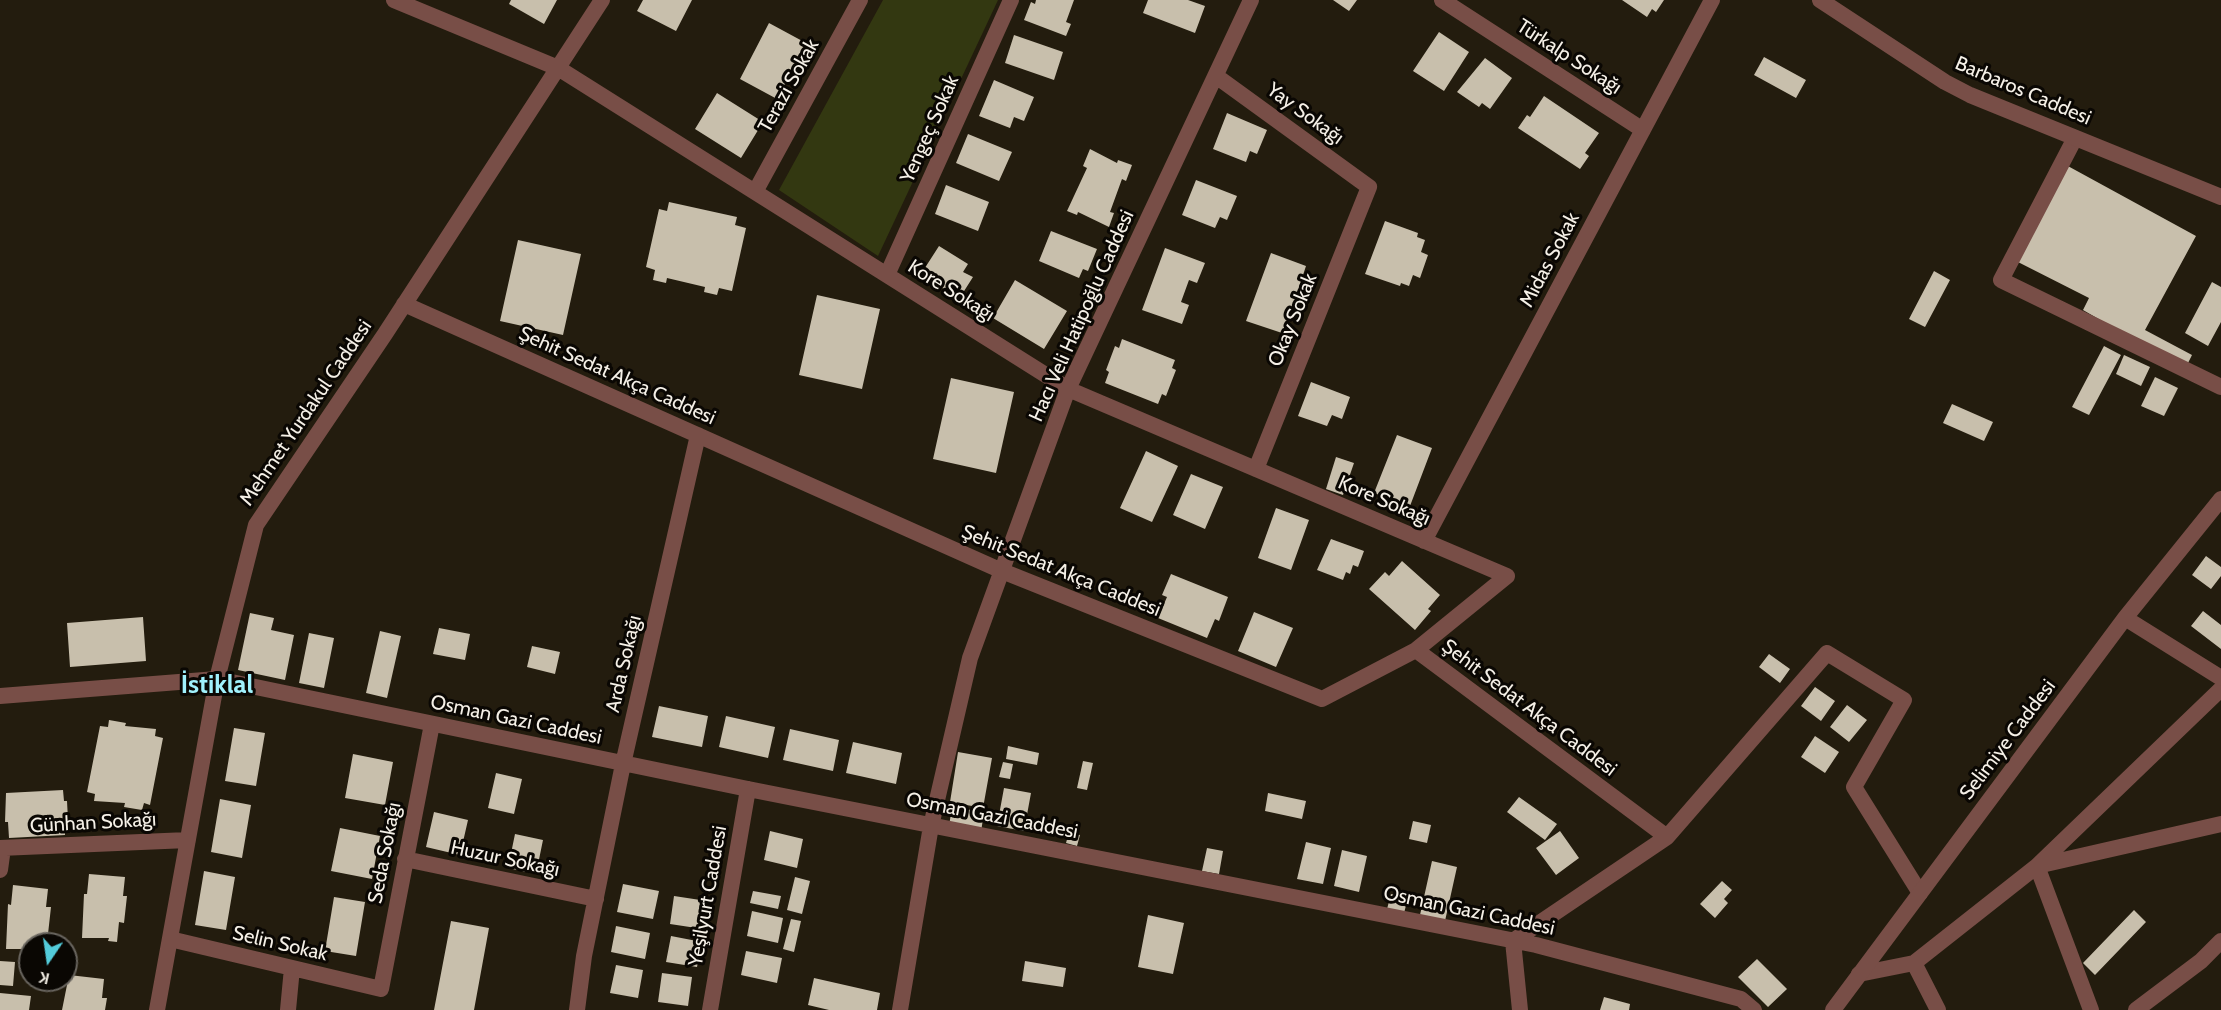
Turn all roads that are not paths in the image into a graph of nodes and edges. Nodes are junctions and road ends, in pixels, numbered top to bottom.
1 (394, 0) edge
2 (602, 0) edge
3 (860, 0) edge
4 (1011, 0) edge
5 (1251, 0) edge
6 (1442, 0) edge
7 (1713, 0) edge
8 (1820, 0) edge
9 (558, 68) junction
10 (1216, 76) junction
11 (1643, 130) junction
12 (2075, 138) junction
13 (1369, 187) joint
14 (755, 192) junction
15 (2221, 197) edge
16 (887, 275) junction
17 (404, 304) junction
18 (2221, 387) edge
19 (1068, 389) junction
20 (698, 435) junction
21 (1256, 469) junction
22 (2221, 499) edge
23 (1424, 540) junction
24 (1002, 571) junction
25 (2125, 618) junction
26 (1416, 650) junction
27 (2221, 678) edge
28 (217, 679) junction
29 (2221, 689) edge
30 (0, 696) edge
31 (432, 724) junction
32 (623, 764) junction
33 (747, 789) junction
34 (2221, 824) edge
35 (931, 826) junction
36 (1667, 837) junction
37 (188, 840) junction
38 (2, 848) edge
39 (405, 859) junction
40 (2037, 866) junction
41 (0, 870) edge
42 (1920, 893) junction
43 (596, 899) junction
44 (170, 939) junction
45 (1513, 941) junction
46 (2221, 941) edge
47 (1914, 963) junction
48 (292, 969) junction
49 (1859, 974) junction
50 (381, 990) joint
51 (157, 1010) edge
52 (288, 1010) edge
53 (577, 1010) edge
54 (710, 1010) edge
55 (900, 1010) edge
56 (1520, 1010) edge
57 (1754, 1010) edge
58 (1833, 1010) edge
59 (1938, 1010) edge
60 (2091, 1010) edge
61 (2136, 1010) edge

1 - 9 street, Kore Sokağı
2 - 9 street, Mehmet Yurdakul Caddesi
3 - 14 street, Terazi Sokak
4 - 16 street, Yengeç Sokak
5 - 10 street, Hacı Veli Hatipoğlu Caddesi
6 - 11 street, Türkalp Sokağı
7 - 11 street, Midas Sokak
8 - 12 street, Barbaros Caddesi
9 - 14 street, Kore Sokağı
9 - 17 street, Mehmet Yurdakul Caddesi
10 - 13 street, Yay Sokağı
10 - 19 street, Hacı Veli Hatipoğlu Caddesi
11 - 23 street, Midas Sokak
12 - 15 street, Barbaros Caddesi
12 - 18 street
13 - 21 street, Okay Sokak
14 - 16 street, Kore Sokağı
16 - 19 street, Kore Sokağı
17 - 20 street, Şehit Sedat Akça Caddesi
17 - 28 street, Mehmet Yurdakul Caddesi
19 - 21 street, Kore Sokağı
19 - 24 street, Hacı Veli Hatipoğlu Caddesi
20 - 24 street, Şehit Sedat Akça Caddesi
20 - 32 street, Arda Sokağı
21 - 23 street, Kore Sokağı
22 - 25 street, Selimiye Caddesi
23 - 26 street, Kore Sokağı
24 - 26 street, Şehit Sedat Akça Caddesi
24 - 35 street, Hacı Veli Hatipoğlu Caddesi
25 - 27 street
25 - 42 street, Selimiye Caddesi
26 - 36 street, Şehit Sedat Akça Caddesi
28 - 30 street, Osman Gazi Caddesi
28 - 31 street, Osman Gazi Caddesi
28 - 37 street, Mehmet Yurdakul Caddesi
29 - 40 street
31 - 32 street, Osman Gazi Caddesi
31 - 39 street, Seda Sokağı
32 - 33 street, Osman Gazi Caddesi
32 - 43 street, Arda Sokağı
33 - 35 street, Osman Gazi Caddesi
33 - 54 street, Yeşilyurt Caddesi
34 - 40 street
35 - 45 street, Osman Gazi Caddesi
35 - 55 street, Hacı Veli Hatipoğlu Caddesi
36 - 42 street
36 - 45 street
37 - 38 street, Günhan Sokağı
37 - 44 street, Mehmet Yurdakul Caddesi
38 - 41 street
39 - 43 street, Huzur Sokağı
39 - 50 street, Seda Sokağı
40 - 47 street
40 - 60 street
42 - 49 street, Selimiye Caddesi
43 - 53 street, Arda Sokağı
44 - 48 street, Selin Sokak
44 - 51 street, Mehmet Yurdakul Caddesi
45 - 56 street
45 - 57 street, Osman Gazi Caddesi
46 - 61 street
47 - 49 street
47 - 59 street
48 - 50 street, Selin Sokak
48 - 52 street
49 - 58 street, Selimiye Caddesi

